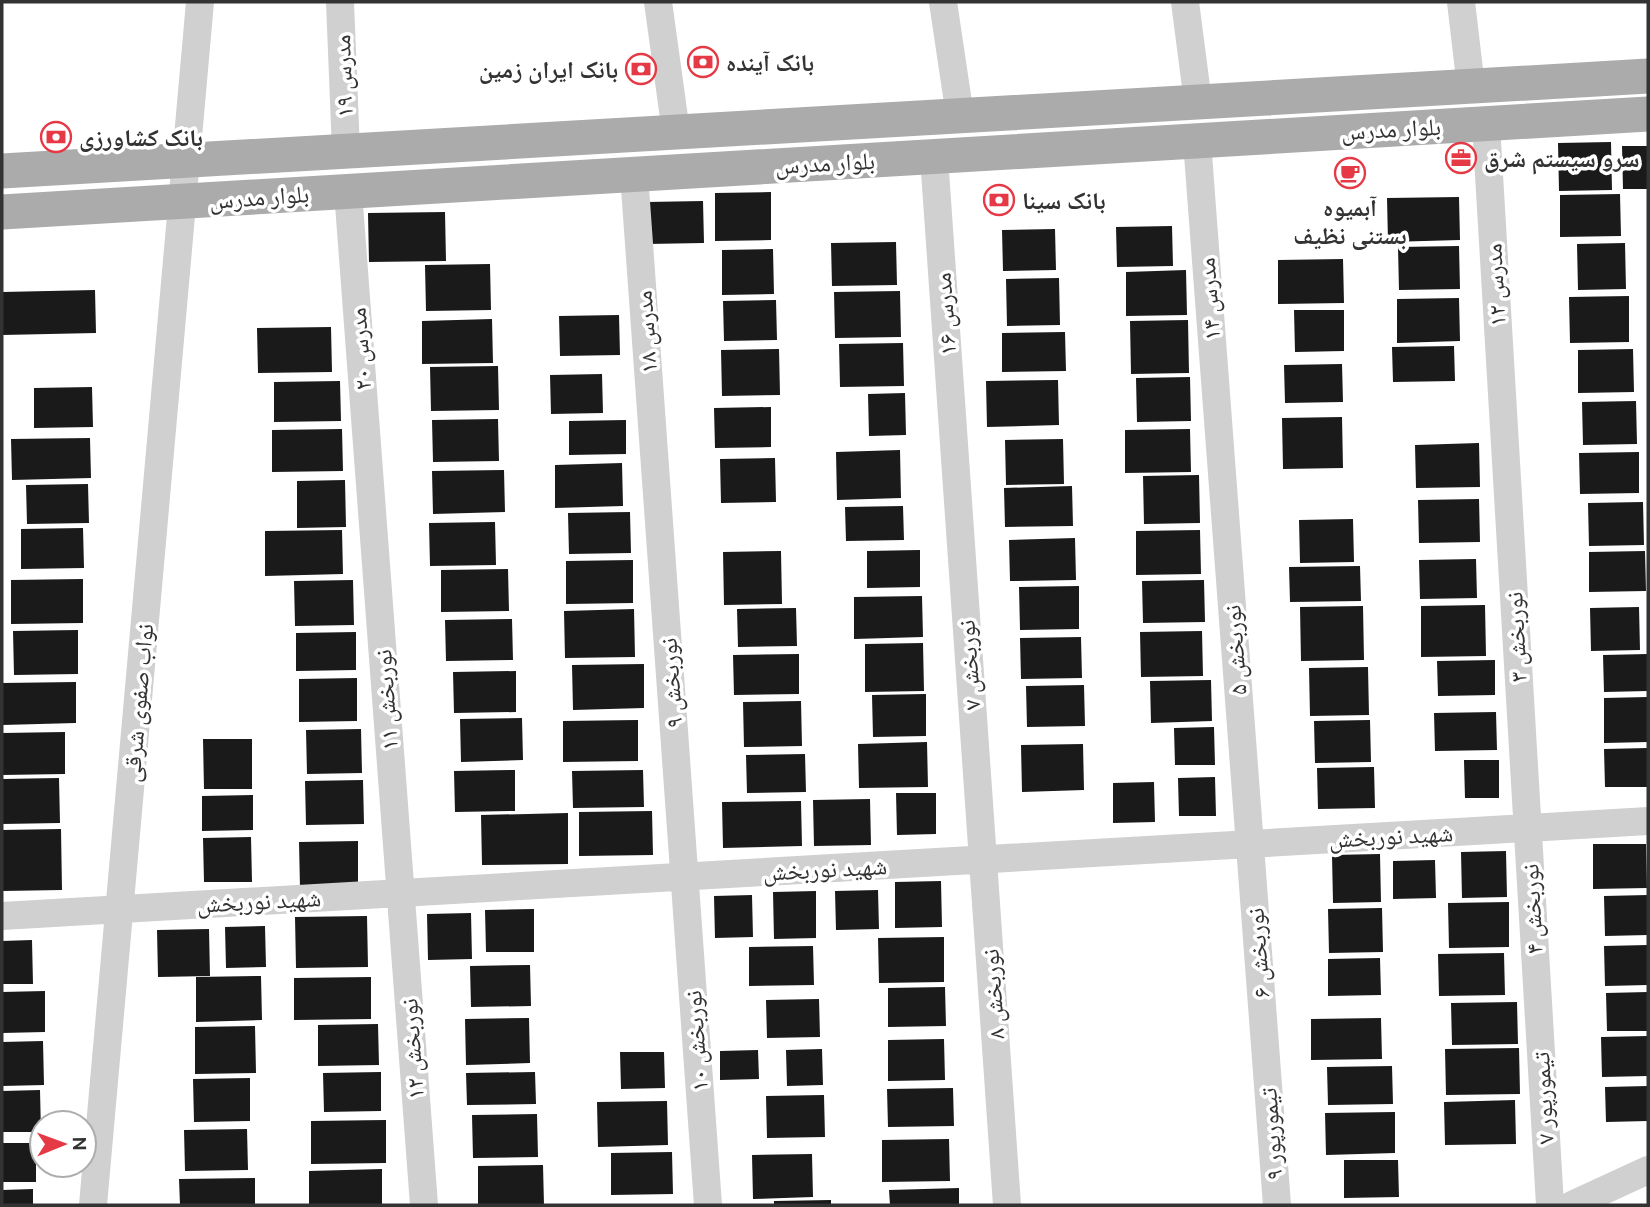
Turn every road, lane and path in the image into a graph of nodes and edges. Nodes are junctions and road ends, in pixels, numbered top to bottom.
1 (200, 2) edge
2 (340, 2) edge
3 (658, 2) edge
4 (943, 2) edge
5 (1185, 2) edge
6 (1461, 2) edge
7 (1648, 76) edge
8 (1471, 87) junction
9 (1198, 102) junction
10 (1648, 114) edge
11 (960, 116) junction
12 (1486, 124) junction
13 (676, 132) junction
14 (1197, 141) junction
15 (346, 151) junction
16 (934, 156) junction
17 (186, 161) junction
18 (2, 171) edge
19 (634, 174) junction
20 (348, 191) junction
21 (183, 202) junction
22 (2, 212) edge
23 (1505, 446) joint
24 (1221, 456) joint
25 (956, 471) joint
26 (657, 490) joint
27 (372, 508) joint
28 (1648, 821) edge
29 (1527, 828) junction
30 (1249, 844) junction
31 (983, 859) junction
32 (684, 877) junction
33 (401, 893) junction
34 (120, 909) junction
35 (2, 916) edge
36 (1537, 991) joint
37 (1266, 1063) joint
38 (1648, 1170) edge
39 (93, 1205) edge
40 (424, 1205) edge
41 (708, 1205) edge
42 (1007, 1205) edge
43 (1276, 1205) edge
44 (1550, 1205) edge
45 (1572, 1205) edge

1 - 17 street, نواب صفوی شرقی
2 - 15 street, مدرس ۱۹
3 - 13 street
4 - 11 street
5 - 9 street
6 - 8 street
7 - 8 main road, بلوار مدرس
8 - 9 main road, بلوار مدرس
9 - 11 main road, بلوار مدرس
10 - 12 main road, بلوار مدرس
11 - 13 main road, بلوار مدرس
12 - 14 main road, بلوار مدرس
12 - 23 street, مدرس ۱۲
13 - 15 main road, بلوار مدرس
14 - 16 main road, بلوار مدرس
14 - 24 street, مدرس ۱۴
15 - 17 main road, بلوار مدرس
16 - 19 main road, بلوار مدرس
16 - 25 street, مدرس ۱۶
17 - 18 main road, بلوار مدرس
17 - 21 street, نواب صفوی شرقی
19 - 20 main road, بلوار مدرس
19 - 26 street, مدرس ۱۸
20 - 21 main road, بلوار مدرس
20 - 27 street, مدرس ۲۰
21 - 22 main road, بلوار مدرس
21 - 34 street, نواب صفوی شرقی
23 - 29 street, نوربخش ۳
24 - 30 street, نوربخش ۵
25 - 31 street, نوربخش ۷
26 - 32 street, نوربخش ۹
27 - 33 street, نوربخش ۱۱
28 - 29 street, شهید نوربخش
29 - 30 street, شهید نوربخش
29 - 36 street, نوربخش ۴
30 - 31 street, شهید نوربخش
30 - 37 street, نوربخش ۶
31 - 32 street, شهید نوربخش
31 - 42 street, نوربخش ۸
32 - 33 street, شهید نوربخش
32 - 41 street, نوربخش ۱۰
33 - 34 street, شهید نوربخش
33 - 40 street, نوربخش ۱۲
34 - 35 street, شهید نوربخش
34 - 39 street, نواب صفوی شرقی
36 - 44 street, تیمورپور ۷
37 - 43 street, تیمورپور ۹
38 - 45 street

